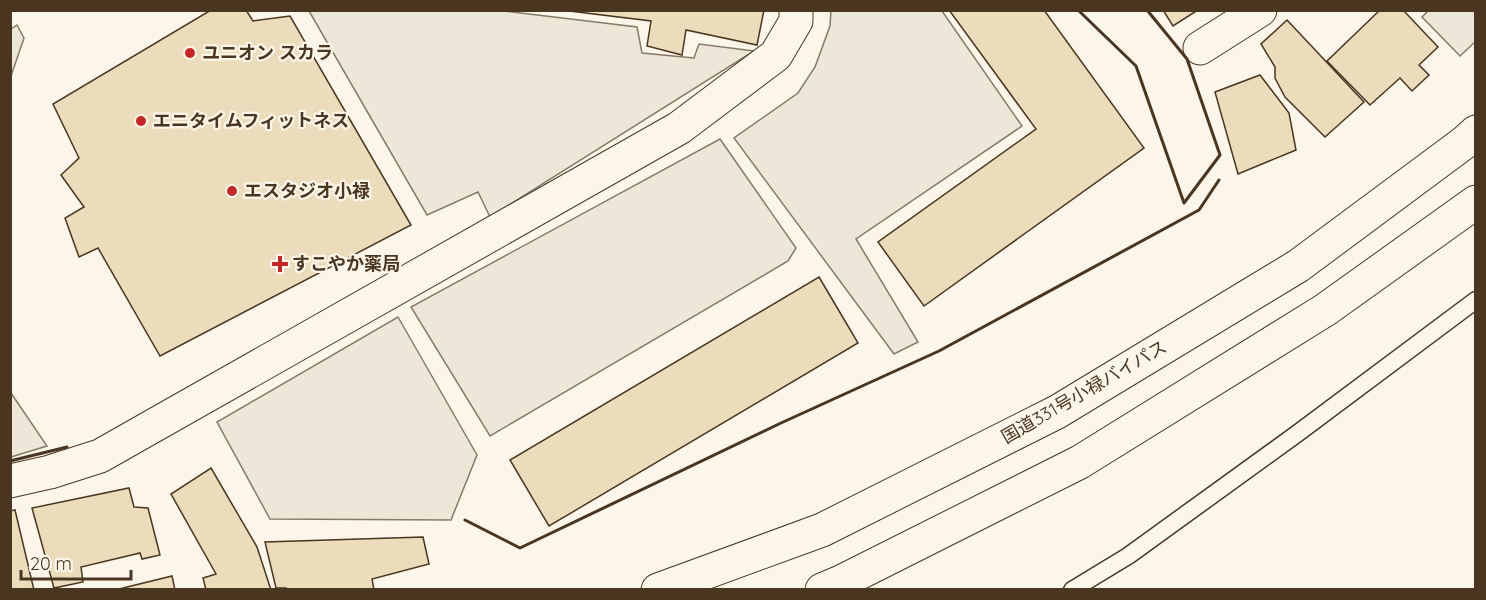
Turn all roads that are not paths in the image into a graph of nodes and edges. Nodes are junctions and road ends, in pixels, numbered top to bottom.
1 (796, 10) edge
2 (1260, 10) edge
3 (1200, 48) dead end
4 (1476, 132) edge
5 (1476, 202) edge
6 (1476, 300) edge
7 (10, 481) edge
8 (658, 590) edge
9 (822, 590) edge
10 (1071, 590) edge

1 - 7 main road
2 - 3 main road
4 - 8 main road, 国道331号小禄バイパス
5 - 9 main road
6 - 10 lane

